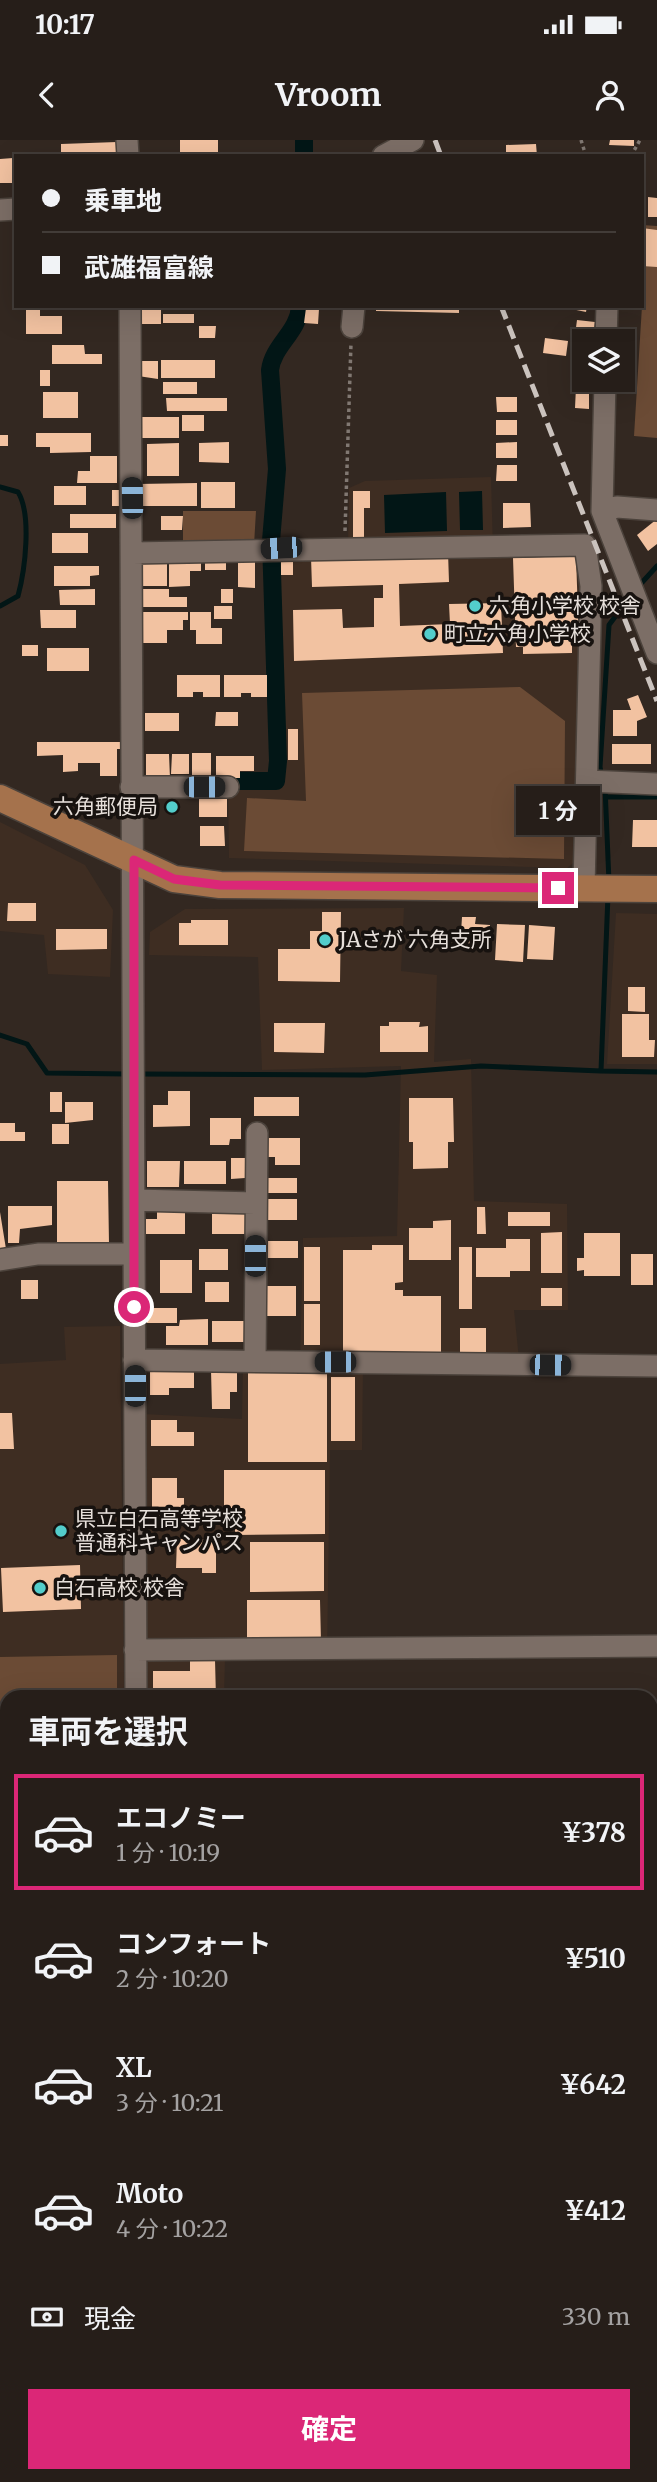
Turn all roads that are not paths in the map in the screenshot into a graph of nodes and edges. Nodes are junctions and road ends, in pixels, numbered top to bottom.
1 (413, 140) edge
2 (387, 154) edge
3 (130, 308) edge
4 (607, 308) edge
5 (606, 329) edge
6 (605, 392) edge
7 (602, 510) junction
8 (657, 510) edge
9 (133, 553) junction
10 (657, 653) edge
11 (130, 779) junction
12 (590, 781) junction
13 (657, 784) edge
14 (228, 787) dead end
15 (0, 798) edge
16 (134, 860) junction
17 (601, 888) junction
18 (657, 889) edge
19 (257, 1133) dead end
20 (134, 1200) junction
21 (255, 1203) junction
22 (134, 1254) junction
23 (0, 1260) edge
24 (134, 1360) junction
25 (255, 1361) junction
26 (657, 1366) edge
27 (657, 1646) edge
28 (135, 1650) junction
29 (136, 1690) edge

1 - 2 street
3 - 9 street
4 - 5 street
6 - 7 street
7 - 8 street
7 - 10 street
9 - 11 street
9 - 12 street
11 - 14 street
11 - 16 street
12 - 13 street
12 - 17 street
15 - 16 main road
16 - 17 main road
16 - 20 street
17 - 18 main road
19 - 21 street
20 - 21 street
20 - 22 street
21 - 25 street
22 - 23 street
22 - 24 street
24 - 25 street
24 - 28 street
25 - 26 street
27 - 28 street
28 - 29 street

